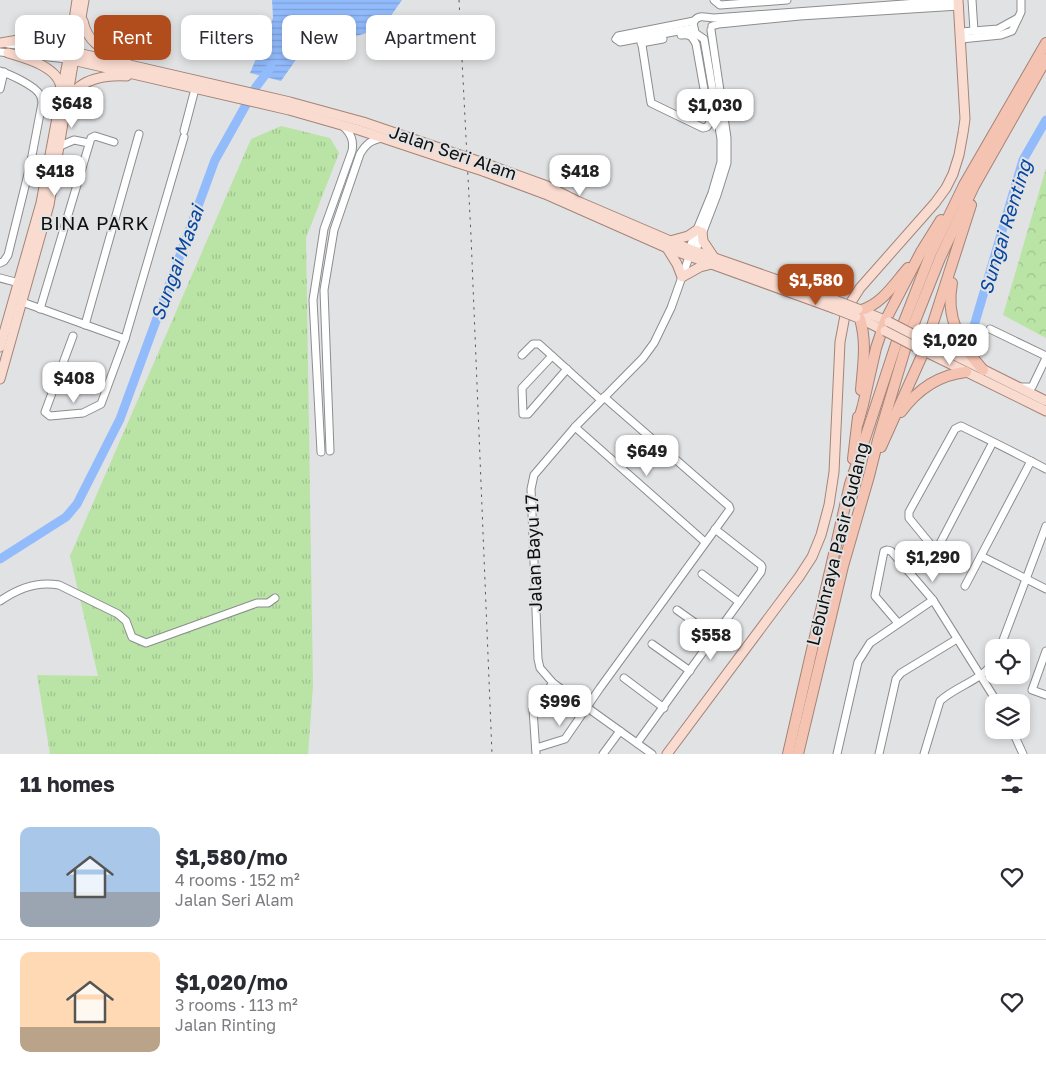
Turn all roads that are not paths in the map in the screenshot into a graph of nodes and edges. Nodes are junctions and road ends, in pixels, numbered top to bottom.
1 (77, 0) edge
2 (84, 0) edge
3 (787, 0) edge
4 (822, 0) edge
5 (827, 0) edge
6 (972, 0) edge
7 (1021, 0) edge
8 (717, 2) edge
9 (958, 2) edge
10 (825, 12) junction
11 (78, 15) edge
12 (79, 15) edge
13 (708, 18) junction
14 (1018, 18) junction
15 (694, 21) junction
16 (712, 28) junction
17 (84, 30) edge
18 (974, 31) junction
19 (697, 33) junction
20 (961, 36) junction
21 (641, 38) junction
22 (15, 40) edge
23 (0, 43) edge
24 (1046, 43) edge
25 (15, 46) edge
26 (4, 52) edge
27 (84, 59) edge
28 (699, 59) junction
29 (1046, 59) edge
30 (71, 60) edge
31 (2, 71) edge
32 (145, 72) junction
33 (711, 73) junction
34 (0, 89) edge
35 (195, 89) junction
36 (240, 95) junction
37 (260, 100) junction
38 (63, 105) junction
39 (342, 125) junction
40 (139, 134) dead end
41 (383, 138) junction
42 (114, 142) dead end
43 (89, 143) junction
44 (60, 146) junction
45 (456, 158) junction
46 (982, 171) junction
47 (964, 185) junction
48 (699, 231) junction
49 (668, 245) junction
50 (958, 248) junction
51 (921, 252) junction
52 (691, 255) junction
53 (714, 261) junction
54 (0, 263) edge
55 (682, 277) junction
56 (0, 278) edge
57 (22, 284) junction
58 (22, 302) junction
59 (40, 309) junction
60 (859, 314) junction
61 (85, 325) junction
62 (885, 326) junction
63 (990, 329) dead end
64 (73, 336) dead end
65 (125, 339) junction
66 (924, 345) junction
67 (0, 347) edge
68 (522, 356) dead end
69 (552, 356) junction
70 (1046, 357) edge
71 (567, 369) junction
72 (983, 370) junction
73 (966, 372) junction
74 (0, 379) edge
75 (1017, 386) junction
76 (603, 399) junction
77 (1046, 400) edge
78 (1046, 411) edge
79 (858, 423) junction
80 (575, 427) junction
81 (886, 437) junction
82 (993, 442) junction
83 (330, 451) dead end
84 (321, 452) dead end
85 (1031, 461) junction
86 (1046, 469) edge
87 (869, 476) junction
88 (850, 484) junction
89 (1046, 526) edge
90 (715, 529) junction
91 (704, 542) junction
92 (982, 556) junction
93 (702, 574) dead end
94 (1026, 579) junction
95 (965, 586) dead end
96 (1046, 589) edge
97 (274, 598) dead end
98 (933, 600) junction
99 (0, 601) edge
100 (739, 602) junction
101 (677, 610) dead end
102 (898, 623) junction
103 (715, 637) junction
104 (957, 639) junction
105 (1003, 639) edge
106 (652, 644) dead end
107 (1046, 651) edge
108 (985, 670) edge
109 (690, 671) junction
110 (979, 675) junction
111 (624, 678) dead end
112 (553, 683) junction
113 (992, 694) edge
114 (1046, 695) edge
115 (586, 707) junction
116 (664, 708) junction
117 (620, 731) junction
118 (1016, 739) edge
119 (637, 743) junction
120 (536, 751) edge
121 (603, 754) edge
122 (652, 754) edge
123 (667, 754) edge
124 (788, 754) edge
125 (798, 754) edge
126 (837, 754) edge
127 (879, 754) edge
128 (924, 754) edge
129 (1023, 754) edge

1 - 11 main road
2 - 12 main road
3 - 8 street
4 - 10 street
5 - 10 street
6 - 18 street
7 - 14 street
9 - 10 street
9 - 10 street
9 - 20 main road
10 - 13 street
10 - 16 street
13 - 15 street
13 - 16 street
14 - 18 street
14 - 20 street
15 - 19 street
15 - 21 street
16 - 19 street
16 - 48 street
17 - 32 main road
18 - 20 street
19 - 21 street
19 - 33 street
20 - 123 main road
21 - 28 street
21 - 28 street
22 - 23 main road
23 - 25 street, Jalan Seri Alam
24 - 47 highway, Lebuhraya Pasir Gudang
26 - 38 main road
27 - 32 main road, Jalan Seri Alam
28 - 33 street
29 - 46 highway, Lebuhraya Pasir Gudang
30 - 38 main road
31 - 34 street
31 - 54 street
32 - 35 main road, Jalan Seri Alam
32 - 36 main road, Jalan Seri Alam
32 - 38 main road
33 - 48 street
35 - 36 main road, Jalan Seri Alam
35 - 65 street
36 - 37 main road, Jalan Seri Alam
37 - 39 main road, Jalan Seri Alam
37 - 45 main road, Jalan Seri Alam
38 - 44 main road
38 - 57 main road
39 - 41 main road, Jalan Seri Alam
39 - 84 street
40 - 61 street
41 - 45 main road, Jalan Seri Alam
41 - 83 street
42 - 43 street
43 - 44 street
43 - 59 street
44 - 57 main road
45 - 49 main road, Jalan Seri Alam, bridge
46 - 50 highway
46 - 87 highway, Lebuhraya Pasir Gudang
47 - 51 highway
47 - 88 highway, Lebuhraya Pasir Gudang
48 - 49 main road
48 - 52 street, Jalan Bayu 17
48 - 53 main road
49 - 52 main road, Jalan Seri Alam
49 - 55 main road
50 - 66 highway
50 - 72 highway
51 - 60 highway
51 - 62 highway
52 - 53 main road, Jalan Seri Alam
52 - 55 street, Jalan Bayu 17
53 - 55 main road
53 - 60 main road, Jalan Seri Alam, bridge
55 - 76 street, Jalan Bayu 17
56 - 57 street
57 - 58 main road
57 - 67 main road
58 - 59 street
58 - 74 main road
59 - 61 street
60 - 62 main road, Jalan Seri Alam
60 - 79 highway
61 - 65 street
62 - 66 main road, Jalan Seri Alam, bridge
62 - 79 highway
63 - 70 street
64 - 65 street
66 - 72 main road
66 - 73 main road
66 - 81 highway
68 - 69 street
69 - 71 street
69 - 71 street
70 - 75 street
71 - 76 street
72 - 75 main road
73 - 78 main road
73 - 81 highway
75 - 77 main road
76 - 80 street, Jalan Bayu 17
76 - 90 street
79 - 88 highway
80 - 91 street
80 - 112 street, Jalan Bayu 17
81 - 87 highway
82 - 82 street
82 - 85 street
85 - 86 street
85 - 92 street
87 - 125 highway, Lebuhraya Pasir Gudang
88 - 124 highway, Lebuhraya Pasir Gudang
89 - 94 street
90 - 91 street
90 - 100 street
91 - 115 street
92 - 94 street
92 - 95 street
93 - 100 street
94 - 96 street
94 - 105 street
97 - 99 street
98 - 102 street
98 - 102 street
98 - 104 street
100 - 103 street
101 - 103 street
102 - 126 street
103 - 109 street
104 - 110 street
104 - 127 street
106 - 109 street
107 - 114 street
108 - 110 street
109 - 116 street
110 - 113 street
110 - 128 street
111 - 116 street
112 - 115 street, Jalan Bayu 17
112 - 120 street
115 - 117 street, Jalan Bayu 17
115 - 120 street
116 - 119 street
117 - 119 street, Jalan Bayu 17
117 - 121 street
118 - 129 street
119 - 122 street, Jalan Bayu 17

